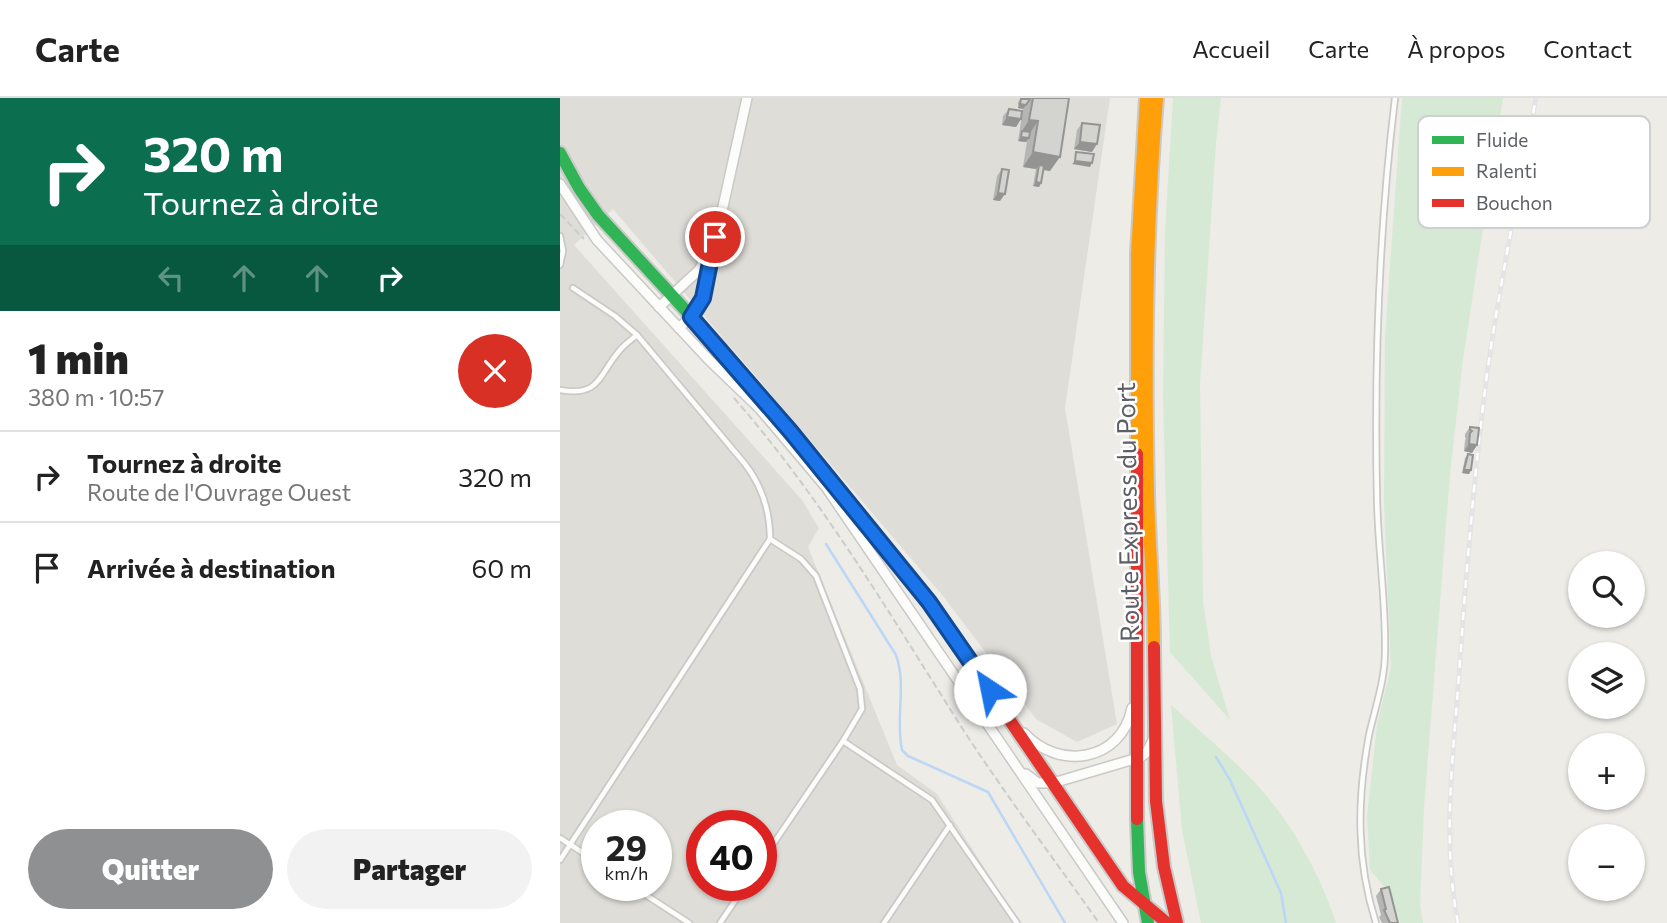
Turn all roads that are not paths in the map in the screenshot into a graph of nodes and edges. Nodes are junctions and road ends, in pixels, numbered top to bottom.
1 (747, 98) edge
2 (1146, 98) edge
3 (1157, 98) edge
4 (1395, 98) edge
5 (560, 153) edge
6 (560, 184) edge
7 (560, 236) edge
8 (715, 237) junction
9 (560, 265) edge
10 (573, 288) dead end
11 (671, 296) junction
12 (659, 307) junction
13 (691, 317) junction
14 (679, 328) junction
15 (637, 335) junction
16 (560, 390) edge
17 (770, 539) junction
18 (1135, 699) junction
19 (1002, 708) junction
20 (1155, 736) junction
21 (843, 741) junction
22 (1138, 759) junction
23 (1013, 761) junction
24 (1053, 783) junction
25 (950, 825) junction
26 (560, 838) edge
27 (777, 838) edge
28 (570, 845) junction
29 (581, 852) edge
30 (560, 860) edge
31 (655, 901) edge
32 (735, 901) edge
33 (1144, 905) junction
34 (689, 923) edge
35 (720, 923) edge
36 (884, 923) edge
37 (1017, 923) edge
38 (1123, 923) edge
39 (1148, 923) edge
40 (1167, 923) edge
41 (1177, 923) edge
42 (1376, 923) edge

1 - 8 street
2 - 18 main road, Route Express du Port
3 - 20 main road, Route Express du Port
4 - 42 lane
5 - 11 main road
6 - 12 street
7 - 9 lane
8 - 11 street
8 - 13 street
10 - 15 lane
11 - 12 street
11 - 13 main road
12 - 14 street
13 - 14 street
13 - 19 main road
14 - 23 street
15 - 16 lane
15 - 17 lane
17 - 21 lane
17 - 28 lane
18 - 19 street
18 - 22 main road, Route Express du Port
19 - 24 main road
20 - 22 street
20 - 41 main road, Route Express du Port
21 - 25 lane
21 - 27 lane
22 - 24 street
22 - 33 main road, Route Express du Port
23 - 24 street
23 - 38 street
24 - 33 main road
25 - 36 lane
25 - 37 lane
26 - 28 lane
28 - 29 lane
28 - 30 lane
31 - 34 lane
32 - 35 lane
33 - 39 main road, Route Express du Port
33 - 40 main road

